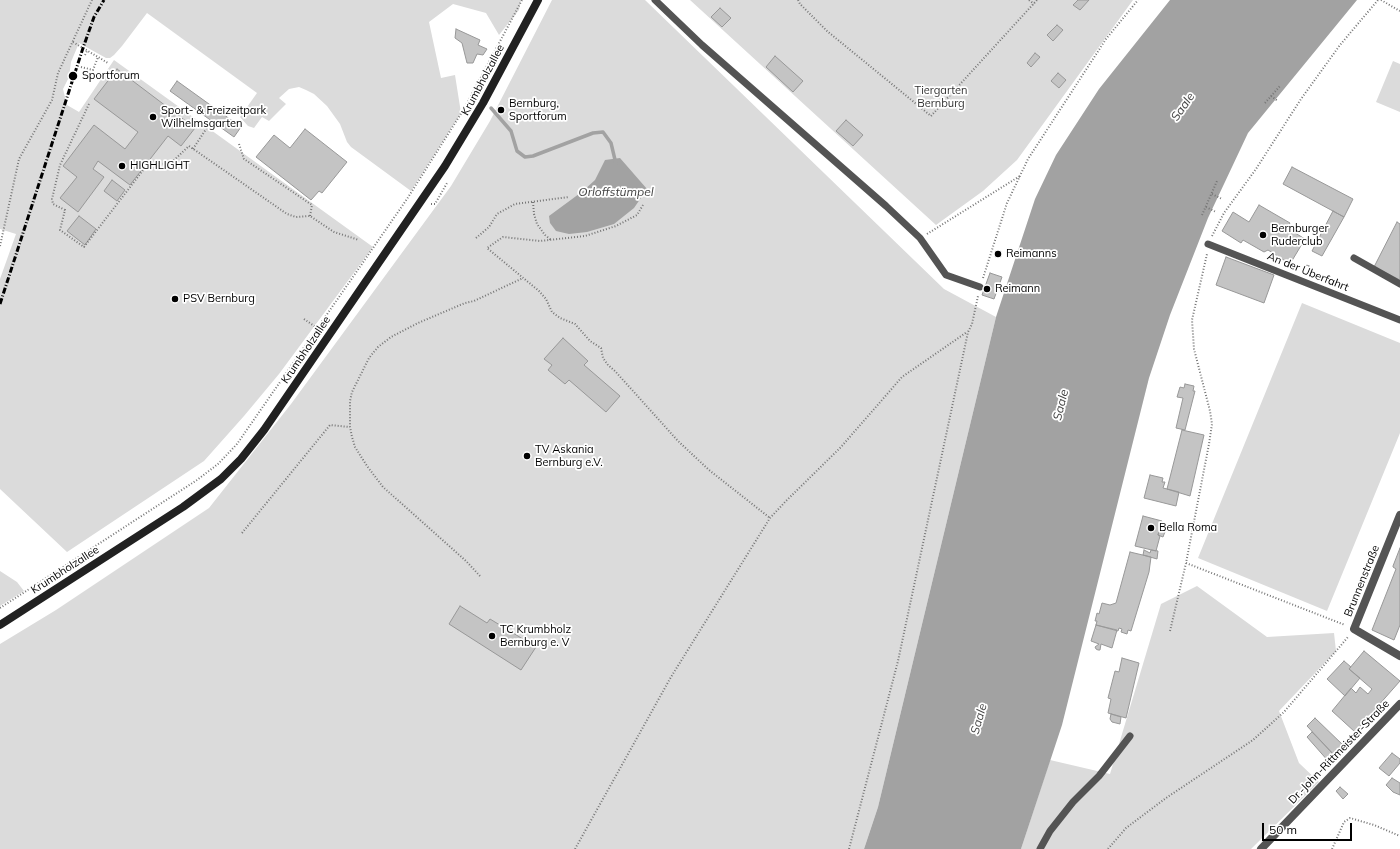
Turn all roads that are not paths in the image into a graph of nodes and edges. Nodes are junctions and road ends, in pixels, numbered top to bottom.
1 (538, 0) edge
2 (655, 0) edge
3 (1208, 244) road end
4 (1354, 258) dead end
5 (1400, 284) edge
6 (980, 287) road end
7 (1400, 320) edge
8 (1400, 515) edge
9 (0, 625) edge
10 (1400, 656) edge
11 (1400, 704) edge
12 (1130, 736) dead end
13 (1040, 849) edge
14 (1261, 849) edge

1 - 9 street, Krumbholzallee
2 - 6 lane
3 - 7 lane, An der Überfahrt
4 - 5 lane
8 - 10 street, Brunnenstraße
11 - 14 street, Dr.-John-Rittmeister-Straße
12 - 13 lane

